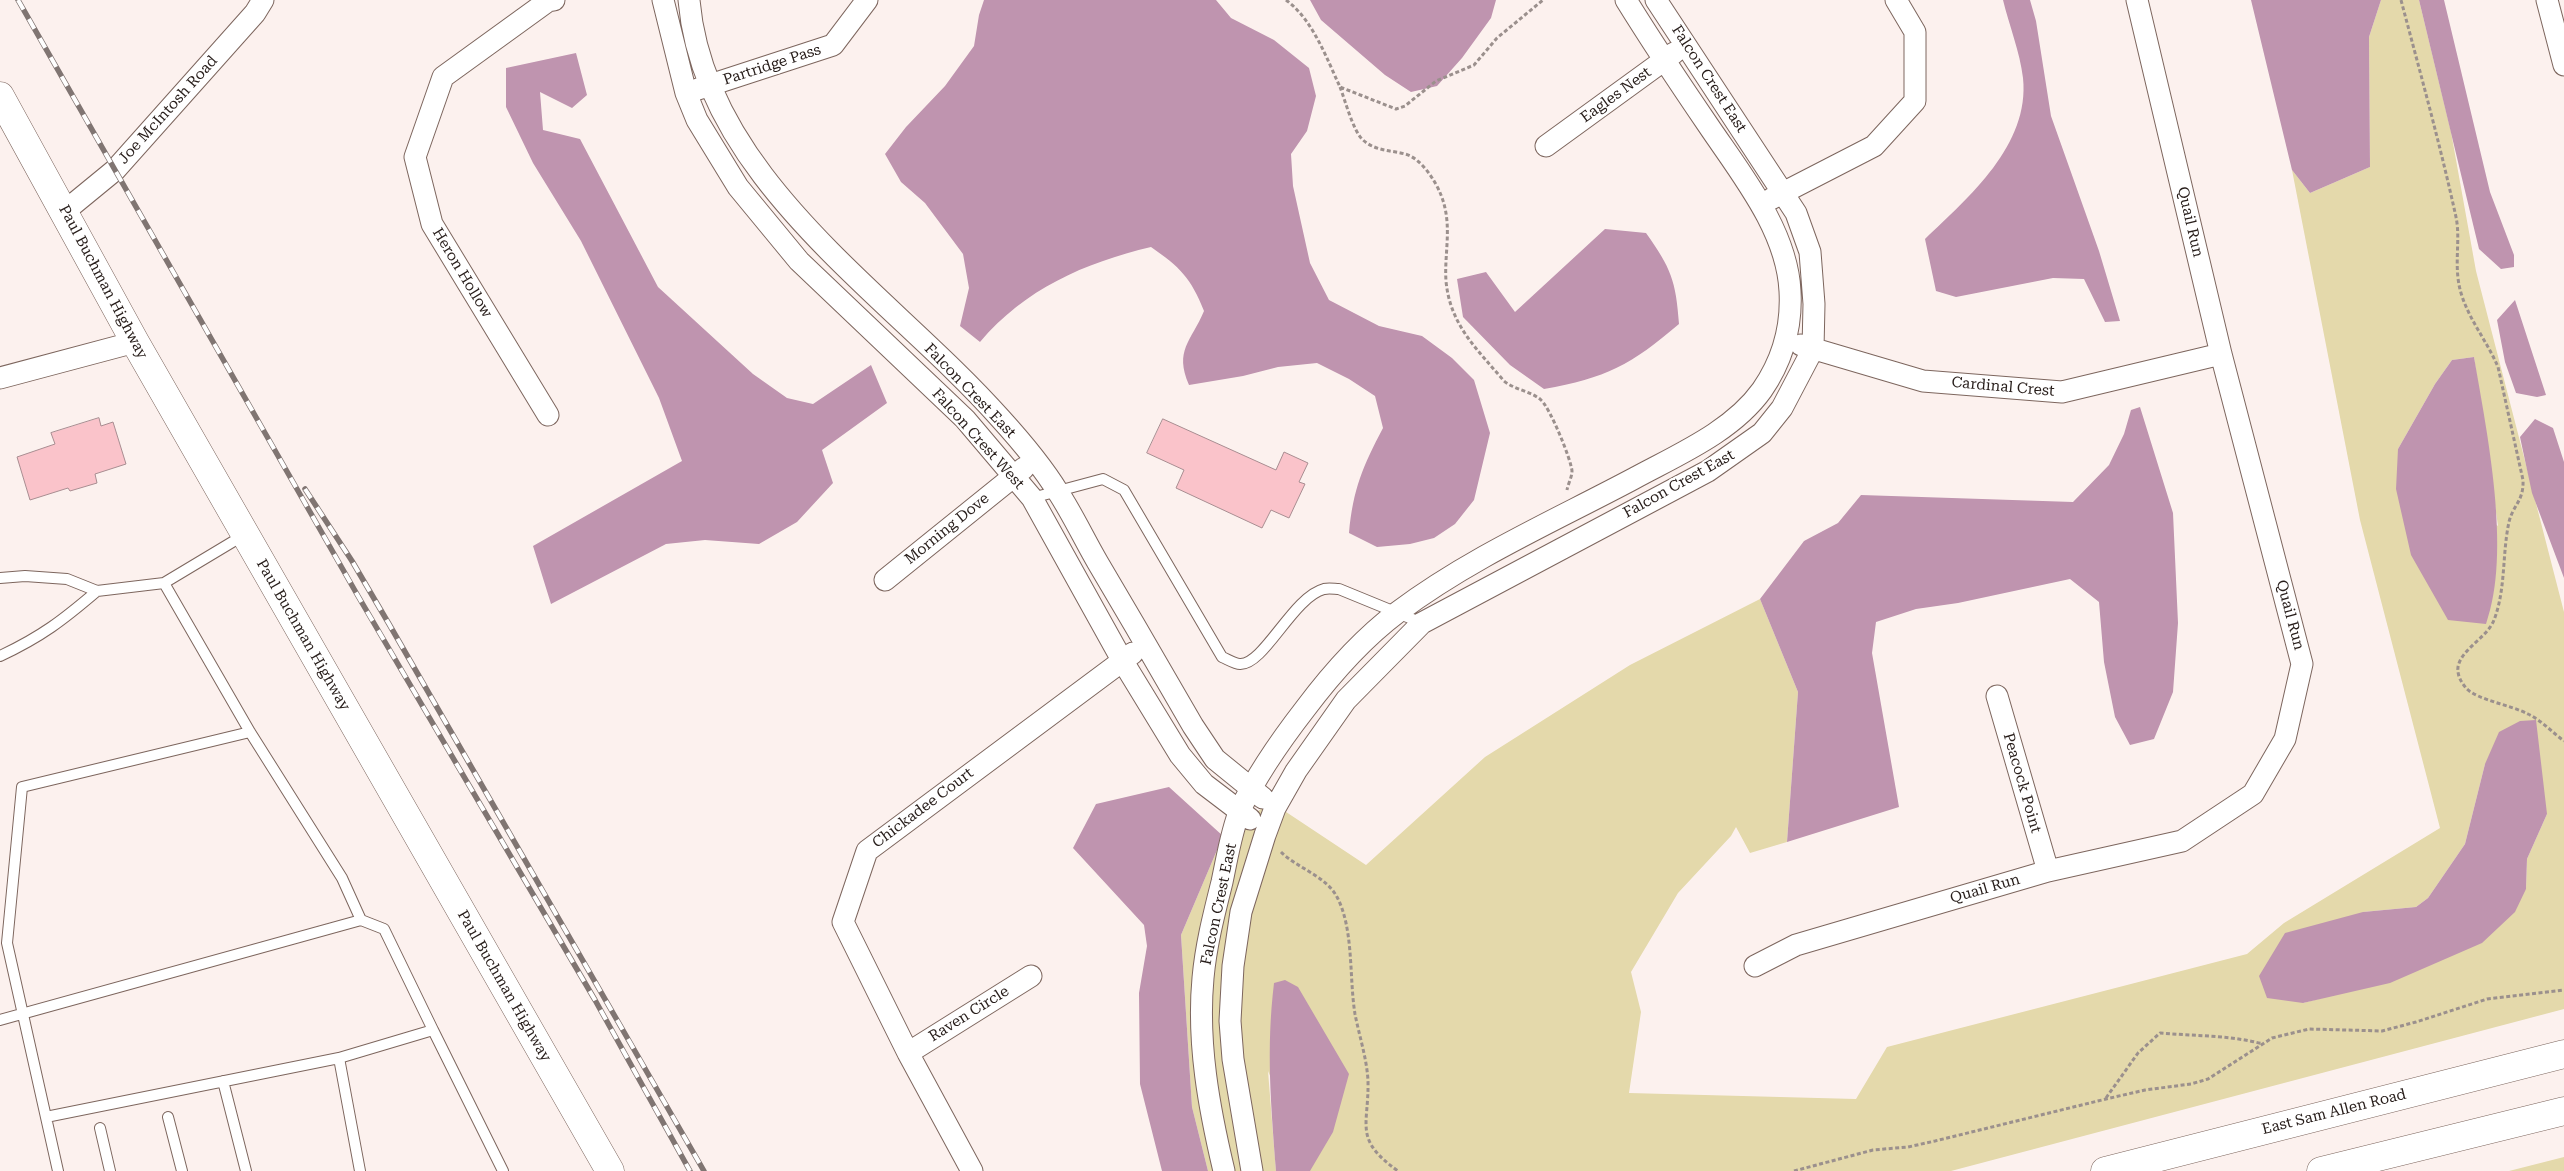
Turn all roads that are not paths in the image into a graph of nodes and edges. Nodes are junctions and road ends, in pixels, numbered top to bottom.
1 (263, 0) edge
2 (554, 0) edge
3 (663, 0) edge
4 (689, 0) edge
5 (867, 0) edge
6 (1626, 0) edge
7 (1656, 0) edge
8 (1896, 0) edge
9 (2137, 0) edge
10 (2547, 0) edge
11 (1686, 44) junction
12 (1664, 60) junction
13 (2564, 65) edge
14 (710, 85) junction
15 (686, 93) junction
16 (0, 96) edge
17 (1546, 146) dead end
18 (1782, 192) junction
19 (1762, 204) junction
20 (65, 211) junction
21 (839, 262) junction
22 (822, 283) junction
23 (1786, 340) junction
24 (135, 342) junction
25 (1813, 349) junction
26 (2221, 354) junction
27 (0, 378) edge
28 (548, 415) dead end
29 (1034, 461) junction
30 (1012, 476) junction
31 (1629, 481) junction
32 (1058, 491) junction
33 (1032, 498) junction
34 (1642, 505) junction
35 (245, 534) junction
36 (0, 578) edge
37 (885, 580) dead end
38 (164, 583) junction
39 (97, 591) junction
40 (1398, 612) junction
41 (1422, 622) junction
42 (1146, 645) junction
43 (0, 656) edge
44 (1122, 660) junction
45 (1997, 696) dead end
46 (250, 732) junction
47 (1252, 789) junction
48 (1274, 808) junction
49 (1239, 812) junction
50 (1266, 832) junction
51 (2048, 871) junction
52 (361, 920) junction
53 (3, 943) edge
54 (1755, 966) dead end
55 (1031, 976) dead end
56 (22, 1014) junction
57 (0, 1020) edge
58 (433, 1030) junction
59 (908, 1053) junction
60 (2564, 1054) edge
61 (339, 1058) junction
62 (223, 1082) junction
63 (1238, 1101) junction
64 (1210, 1103) junction
65 (2564, 1111) edge
66 (168, 1116) dead end
67 (46, 1117) junction
68 (100, 1128) dead end
69 (58, 1171) edge
70 (110, 1171) edge
71 (182, 1171) edge
72 (246, 1171) edge
73 (360, 1171) edge
74 (503, 1171) edge
75 (610, 1171) edge
76 (972, 1171) edge
77 (1224, 1171) edge
78 (1252, 1171) edge
79 (2105, 1171) edge
80 (2321, 1171) edge

1 - 20 street, Joe McIntosh Road
2 - 28 street, Heron Hollow
3 - 15 street, Falcon Crest West
4 - 14 street, Falcon Crest East
5 - 14 street, Partridge Pass
6 - 12 street, Falcon Crest East
7 - 11 street, Falcon Crest East
8 - 18 street
9 - 26 street, Quail Run
10 - 13 street
11 - 12 street, Eagles Nest
11 - 18 street, Falcon Crest East
12 - 17 street, Eagles Nest
12 - 19 street, Falcon Crest East
14 - 15 street, Partridge Pass
14 - 21 street, Falcon Crest East
15 - 22 street, Falcon Crest West
16 - 20 main road, Paul Buchman Highway
18 - 19 street
18 - 25 street, Falcon Crest East
19 - 23 street, Falcon Crest East
20 - 24 main road, Paul Buchman Highway
21 - 22 street
21 - 29 street, Falcon Crest East
22 - 30 street, Falcon Crest West
23 - 25 street, Cardinal Crest
23 - 31 street, Falcon Crest East
24 - 27 street
24 - 35 main road, Paul Buchman Highway
25 - 26 street, Cardinal Crest
25 - 34 street, Falcon Crest East
26 - 51 street, Quail Run
29 - 30 street, Morning Dove
29 - 32 street, Falcon Crest East
30 - 33 street, Falcon Crest West
30 - 37 street, Morning Dove
31 - 34 street
31 - 40 street, Falcon Crest East
32 - 33 lane
32 - 40 lane
32 - 42 street, Falcon Crest East
33 - 44 street, Falcon Crest West
34 - 41 street, Falcon Crest East
35 - 38 lane
35 - 75 main road, Paul Buchman Highway
36 - 39 lane
38 - 39 lane
38 - 46 lane
39 - 43 lane
40 - 41 lane
40 - 47 street, Falcon Crest East
41 - 48 street, Falcon Crest East
42 - 44 street, Chickadee Court
42 - 47 street, Falcon Crest East
44 - 49 street, Falcon Crest West
44 - 59 street, Chickadee Court
45 - 51 street, Peacock Point
46 - 52 lane
46 - 53 lane
47 - 48 street, Falcon Crest East
47 - 49 street, Falcon Crest East
48 - 50 street, Falcon Crest East
49 - 50 street, Falcon Crest West
49 - 64 street, Falcon Crest East
50 - 63 street, Falcon Crest East
51 - 54 street, Quail Run
52 - 56 lane
52 - 58 lane
53 - 56 lane
55 - 59 street, Raven Circle
56 - 57 lane
56 - 67 lane
58 - 61 lane
58 - 74 lane
59 - 76 street, Chickadee Court
60 - 79 main road, East Sam Allen Road
61 - 62 lane
61 - 73 lane
62 - 67 lane
62 - 72 lane
63 - 64 street
63 - 78 street, Falcon Crest East
64 - 77 street, Falcon Crest East
65 - 80 main road
66 - 71 lane
67 - 69 lane
68 - 70 lane

